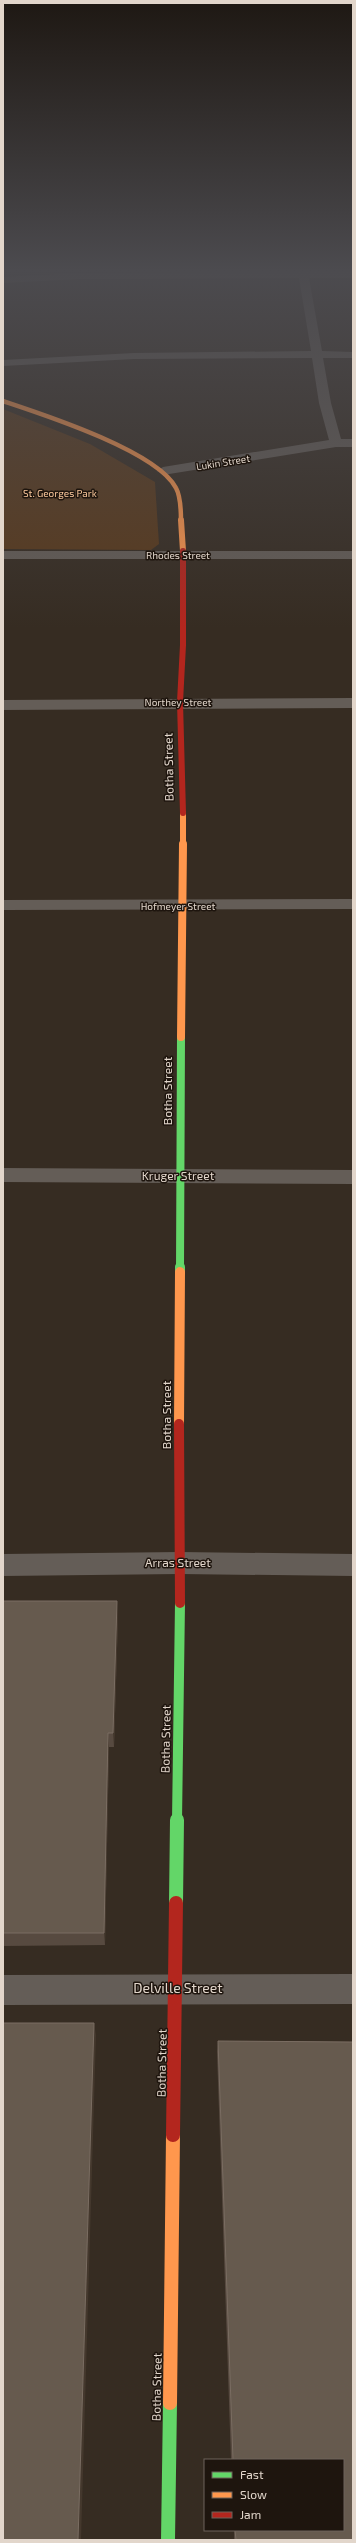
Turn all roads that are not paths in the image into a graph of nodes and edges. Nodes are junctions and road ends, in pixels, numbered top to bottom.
1 (323, 391) edge
2 (3, 401) edge
3 (336, 443) junction
4 (353, 443) edge
5 (163, 471) junction
6 (3, 555) edge
7 (183, 555) junction
8 (353, 555) edge
9 (180, 702) junction
10 (353, 703) edge
11 (3, 705) edge
12 (353, 904) edge
13 (3, 905) edge
14 (182, 906) junction
15 (3, 1175) edge
16 (180, 1176) junction
17 (353, 1177) edge
18 (180, 1563) junction
19 (3, 1565) edge
20 (353, 1565) edge
21 (175, 1988) junction
22 (353, 1989) edge
23 (3, 1990) edge
24 (168, 2540) edge

1 - 3 street
2 - 5 main road, Botha Street
3 - 4 street, Lukin Street
3 - 5 street, Lukin Street
5 - 7 main road, Botha Street
6 - 7 street, Rhodes Street
7 - 8 street, Rhodes Street
7 - 9 main road, Botha Street
9 - 10 street, Northey Street
9 - 11 street, Northey Street
9 - 14 main road, Botha Street
12 - 14 street, Hofmeyer Street
13 - 14 street, Hofmeyer Street
14 - 16 main road, Botha Street
15 - 16 street, Kruger Street
16 - 17 street, Kruger Street
16 - 18 main road, Botha Street
18 - 19 street, Arras Street
18 - 20 street, Arras Street
18 - 21 main road, Botha Street
21 - 22 street, Delville Street
21 - 23 street, Delville Street
21 - 24 main road, Botha Street

